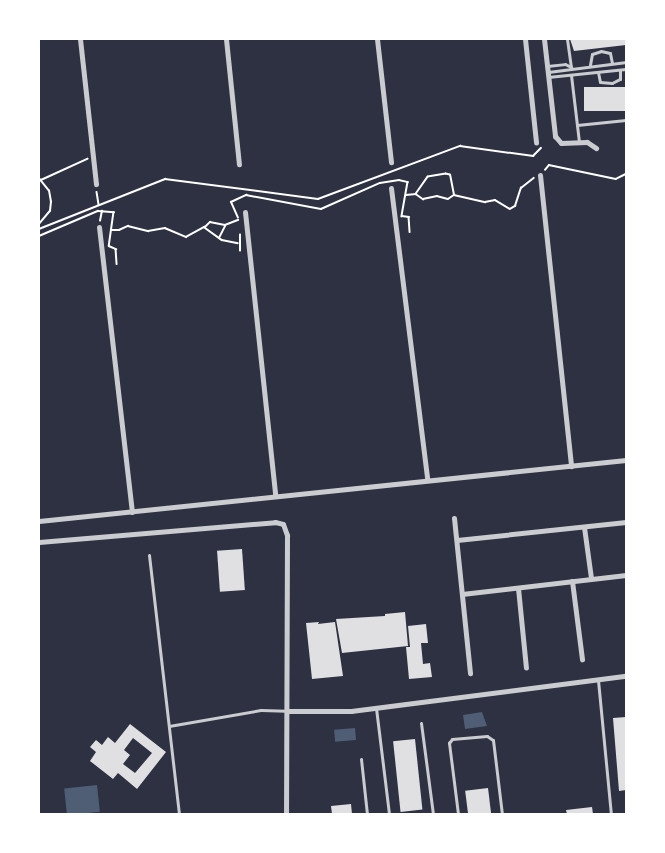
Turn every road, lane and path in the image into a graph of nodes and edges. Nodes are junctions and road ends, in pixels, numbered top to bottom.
1 (80, 39) edge
2 (226, 39) edge
3 (377, 39) edge
4 (525, 39) edge
5 (544, 39) edge
6 (567, 39) edge
7 (626, 62) edge
8 (612, 63) junction
9 (590, 65) junction
10 (570, 67) junction
11 (626, 69) edge
12 (620, 70) junction
13 (547, 71) junction
14 (598, 72) junction
15 (571, 75) junction
16 (626, 120) edge
17 (577, 125) junction
18 (536, 142) joint
19 (579, 143) junction
20 (596, 148) dead end
21 (93, 156) junction
22 (391, 162) dead end
23 (239, 164) dead end
24 (626, 174) edge
25 (540, 175) junction
26 (40, 179) edge
27 (96, 184) joint
28 (391, 188) dead end
29 (406, 195) junction
30 (416, 195) junction
31 (454, 195) junction
32 (99, 206) junction
33 (102, 210) dead end
34 (245, 212) dead end
35 (238, 220) junction
36 (39, 224) edge
37 (225, 225) junction
38 (241, 226) dead end
39 (99, 227) joint
40 (206, 227) junction
41 (39, 228) edge
42 (111, 230) dead end
43 (410, 232) dead end
44 (244, 233) dead end
45 (219, 238) junction
46 (239, 243) junction
47 (240, 251) dead end
48 (626, 460) edge
49 (571, 466) junction
50 (427, 478) junction
51 (275, 495) junction
52 (132, 512) junction
53 (454, 518) dead end
54 (39, 521) edge
55 (626, 522) edge
56 (584, 527) junction
57 (457, 540) junction
58 (39, 542) edge
59 (149, 555) dead end
60 (626, 575) edge
61 (591, 578) junction
62 (572, 581) junction
63 (518, 588) junction
64 (462, 594) junction
65 (582, 659) dead end
66 (526, 668) dead end
67 (470, 673) dead end
68 (626, 676) edge
69 (597, 680) junction
70 (376, 708) junction
71 (288, 711) junction
72 (421, 723) dead end
73 (169, 726) junction
74 (361, 759) dead end
75 (179, 814) edge
76 (286, 814) edge
77 (367, 814) edge
78 (389, 814) edge
79 (433, 814) edge
80 (458, 814) edge
81 (502, 814) edge
82 (611, 814) edge

1 - 21 street
2 - 23 street
3 - 22 street
4 - 18 street
5 - 13 street
6 - 10 lane
7 - 8 lane
8 - 9 lane
8 - 9 lane
9 - 10 lane
10 - 13 lane
11 - 12 lane
12 - 14 lane
12 - 14 lane
13 - 15 lane
13 - 19 street
14 - 15 lane
15 - 17 lane
16 - 17 lane
17 - 19 lane
18 - 32 path
19 - 20 street
21 - 26 path
21 - 27 street
24 - 25 path
25 - 31 path
25 - 49 street
26 - 36 path
27 - 32 path
28 - 50 street
29 - 30 path
29 - 35 path
29 - 43 path
30 - 31 path
30 - 31 path
32 - 41 path
33 - 39 path
34 - 51 street
35 - 37 path
35 - 38 path
37 - 40 path
37 - 45 path
39 - 52 street
40 - 42 path
40 - 45 path
44 - 46 path
45 - 46 path
46 - 47 path
48 - 49 street
49 - 50 street
50 - 51 street
51 - 52 street
52 - 54 street
53 - 57 street
55 - 56 street
56 - 57 street
56 - 61 street
57 - 64 street
58 - 71 street
59 - 73 lane
60 - 61 street
61 - 62 street
62 - 63 street
62 - 65 street
63 - 64 street
63 - 66 street
64 - 67 street
68 - 69 street
69 - 70 street
69 - 82 lane
70 - 71 street
70 - 78 lane
71 - 73 lane
71 - 76 street
72 - 79 lane
73 - 75 lane
74 - 77 lane
80 - 81 lane

